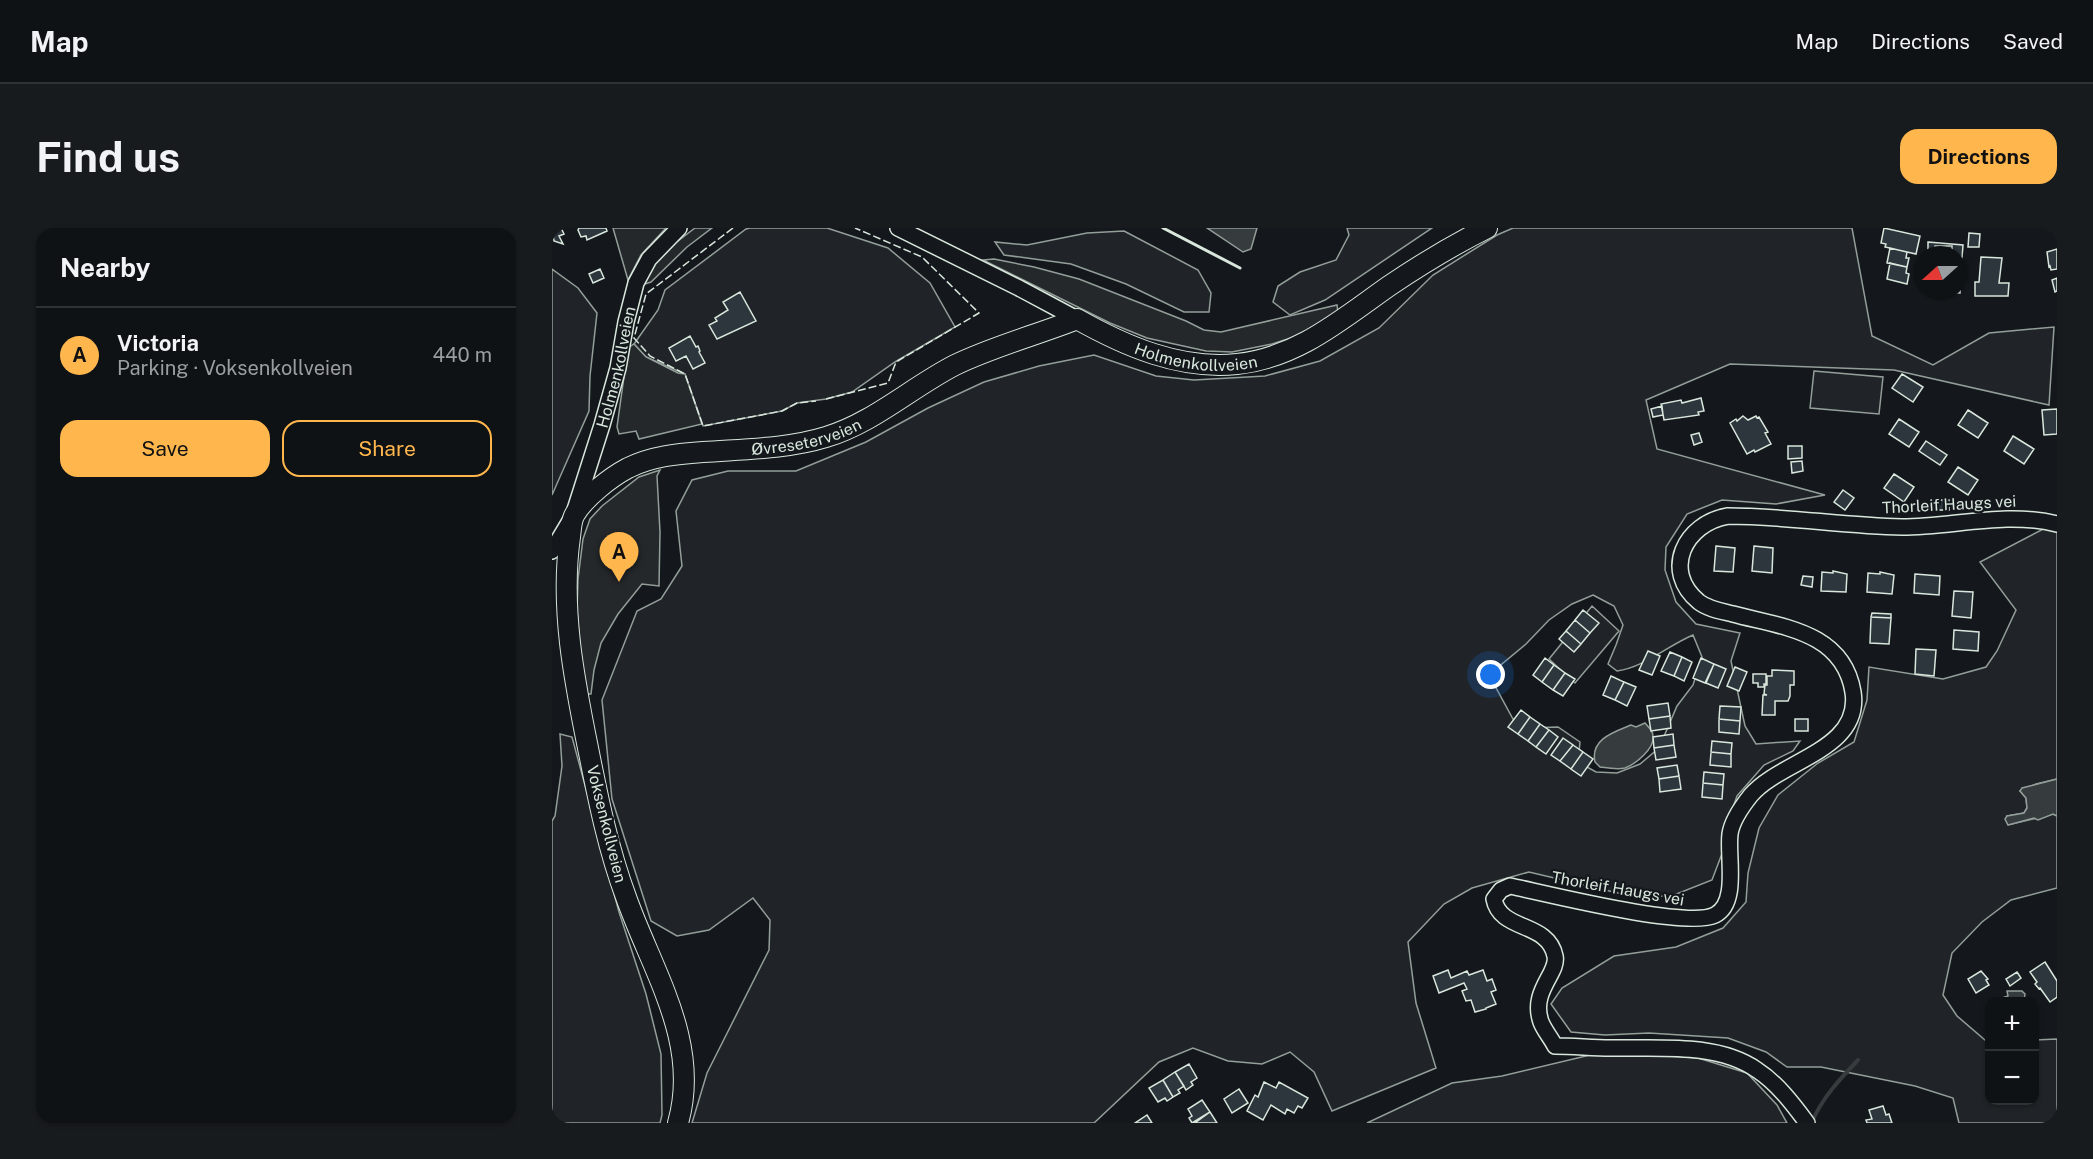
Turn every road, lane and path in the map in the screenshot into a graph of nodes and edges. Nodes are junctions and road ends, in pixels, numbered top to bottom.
1 (679, 228) edge
2 (898, 228) edge
3 (1487, 228) edge
4 (1077, 319) junction
5 (573, 516) junction
6 (2057, 524) edge
7 (552, 551) edge
8 (678, 1123) edge
9 (1807, 1123) edge

1 - 5 street, Holmenkollveien
2 - 4 street, Holmenkollveien
3 - 4 main road, Holmenkollveien
4 - 5 main road, Øvreseterveien
5 - 7 street, Øvreseterveien
5 - 8 main road, Voksenkollveien
6 - 9 street, Thorleif Haugs vei

